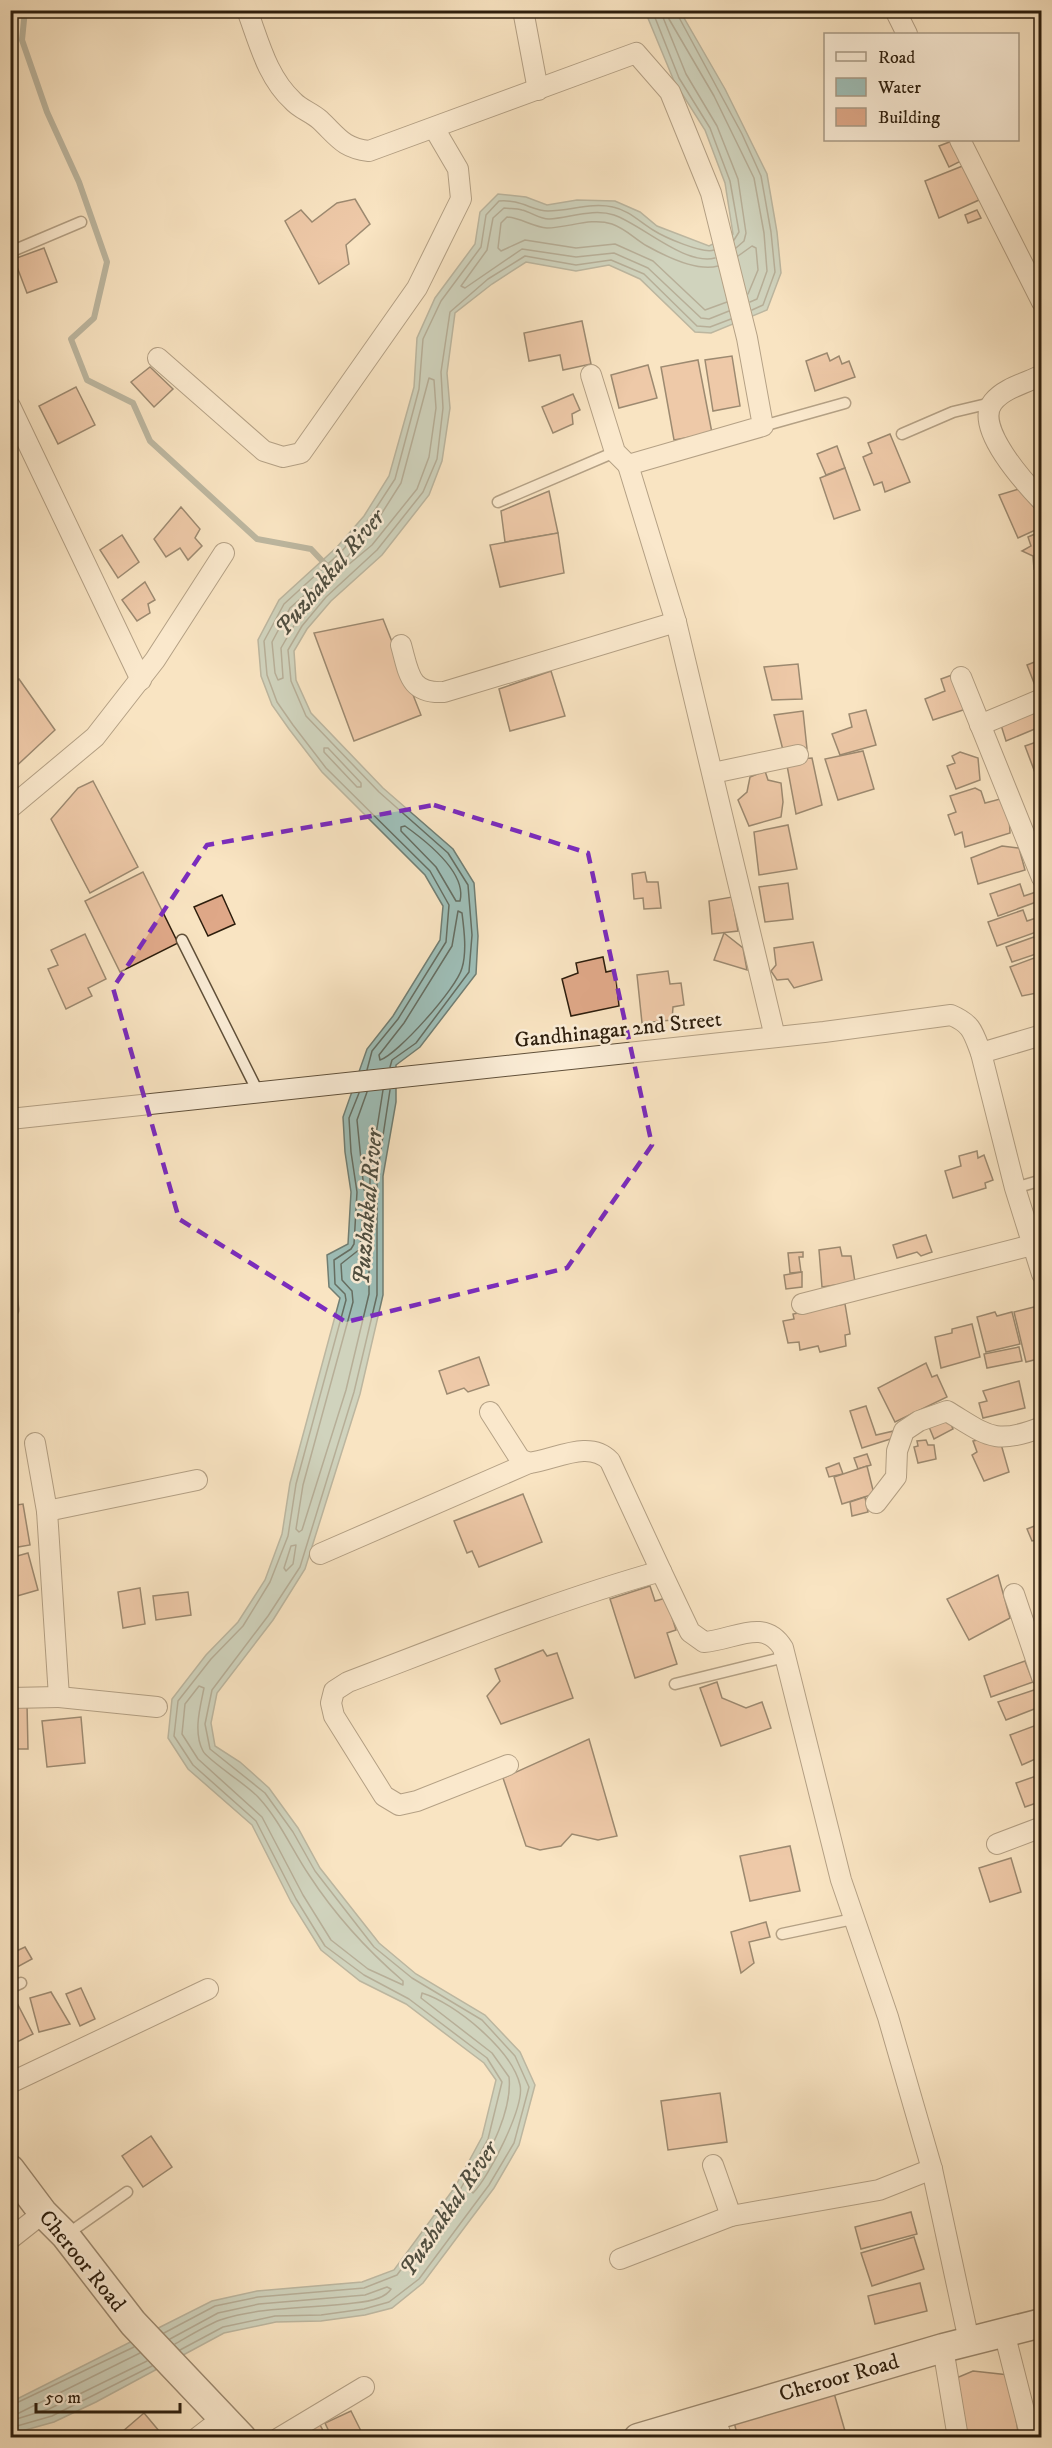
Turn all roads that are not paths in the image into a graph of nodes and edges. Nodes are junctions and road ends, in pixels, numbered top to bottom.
1 (247, 10) edge
2 (523, 10) edge
3 (895, 10) edge
4 (906, 33) edge
5 (538, 90) junction
6 (434, 128) junction
7 (960, 141) edge
8 (81, 222) dead end
9 (10, 252) edge
10 (1041, 302) edge
11 (158, 358) dead end
12 (591, 375) dead end
13 (1041, 375) edge
14 (845, 403) dead end
15 (992, 403) junction
16 (10, 406) edge
17 (763, 426) junction
18 (902, 434) dead end
19 (621, 459) junction
20 (1041, 501) edge
21 (498, 502) dead end
22 (224, 553) dead end
23 (676, 622) junction
24 (401, 645) dead end
25 (962, 677) dead end
26 (141, 680) junction
27 (1041, 699) edge
28 (980, 724) junction
29 (798, 754) dead end
30 (713, 773) junction
31 (10, 808) edge
32 (1041, 878) edge
33 (182, 940) dead end
34 (1041, 1035) edge
35 (775, 1037) junction
36 (981, 1053) junction
37 (258, 1092) junction
38 (10, 1119) edge
39 (1041, 1179) edge
40 (1015, 1188) junction
41 (1037, 1246) edge
42 (1041, 1274) edge
43 (10, 1280) edge
44 (802, 1304) dead end
45 (10, 1314) edge
46 (490, 1412) dead end
47 (1041, 1427) edge
48 (35, 1443) dead end
49 (529, 1463) junction
50 (197, 1480) dead end
51 (876, 1503) dead end
52 (47, 1511) junction
53 (320, 1554) dead end
54 (660, 1571) junction
55 (1014, 1594) dead end
56 (785, 1657) junction
57 (1041, 1677) edge
58 (675, 1684) dead end
59 (59, 1697) junction
60 (10, 1698) edge
61 (157, 1707) dead end
62 (508, 1765) dead end
63 (1041, 1827) edge
64 (997, 1844) dead end
65 (853, 1919) junction
66 (782, 1934) dead end
67 (21, 1983) dead end
68 (10, 1988) edge
69 (208, 1989) dead end
70 (10, 2083) edge
71 (713, 2165) dead end
72 (10, 2169) edge
73 (932, 2169) junction
74 (127, 2192) dead end
75 (43, 2213) junction
76 (731, 2216) junction
77 (65, 2235) junction
78 (10, 2239) edge
79 (620, 2259) dead end
80 (1041, 2323) edge
81 (1004, 2332) junction
82 (956, 2344) junction
83 (364, 2387) dead end
84 (718, 2426) edge
85 (232, 2428) edge
86 (197, 2438) edge
87 (279, 2438) edge
88 (638, 2438) edge
89 (958, 2438) edge
90 (1031, 2438) edge

1 - 6 street
2 - 5 street
3 - 4 street
5 - 6 street
5 - 17 street
6 - 11 street
7 - 10 street
8 - 9 lane
12 - 19 street
13 - 15 street
14 - 17 lane
15 - 18 lane
15 - 20 street
16 - 26 street
17 - 19 street
19 - 21 lane
19 - 23 street
22 - 26 street
23 - 24 street
23 - 30 street
25 - 28 street
26 - 31 street
27 - 28 street
28 - 32 street
29 - 30 street
30 - 35 street
33 - 37 lane
34 - 36 street
35 - 36 street, Gandhinagar 2nd Street
35 - 37 street, Gandhinagar 2nd Street
36 - 40 street, Gandhinagar 2nd Street
37 - 38 street, Gandhinagar 2nd Street
39 - 40 lane
40 - 41 street, Gandhinagar 2nd Street
41 - 42 street, Gandhinagar 2nd Street
41 - 44 street
43 - 45 lane
46 - 49 street
47 - 51 street
48 - 52 street
49 - 53 street
49 - 54 street
50 - 52 street
52 - 59 street
54 - 56 street
54 - 62 street
55 - 57 street
56 - 58 lane
56 - 65 street
59 - 60 street
59 - 61 street
63 - 64 street
65 - 66 lane
65 - 73 street
67 - 68 lane
69 - 70 street
71 - 76 street
72 - 75 main road, Cheroor Road
73 - 76 street
73 - 82 street
74 - 77 lane
75 - 77 main road, Cheroor Road
75 - 78 street
76 - 79 street
77 - 85 main road, Cheroor Road
80 - 81 main road, Cheroor Road
81 - 82 main road, Cheroor Road
81 - 90 street
82 - 84 main road, Cheroor Road
82 - 89 street
83 - 87 street
84 - 88 main road, Cheroor Road
85 - 86 street

